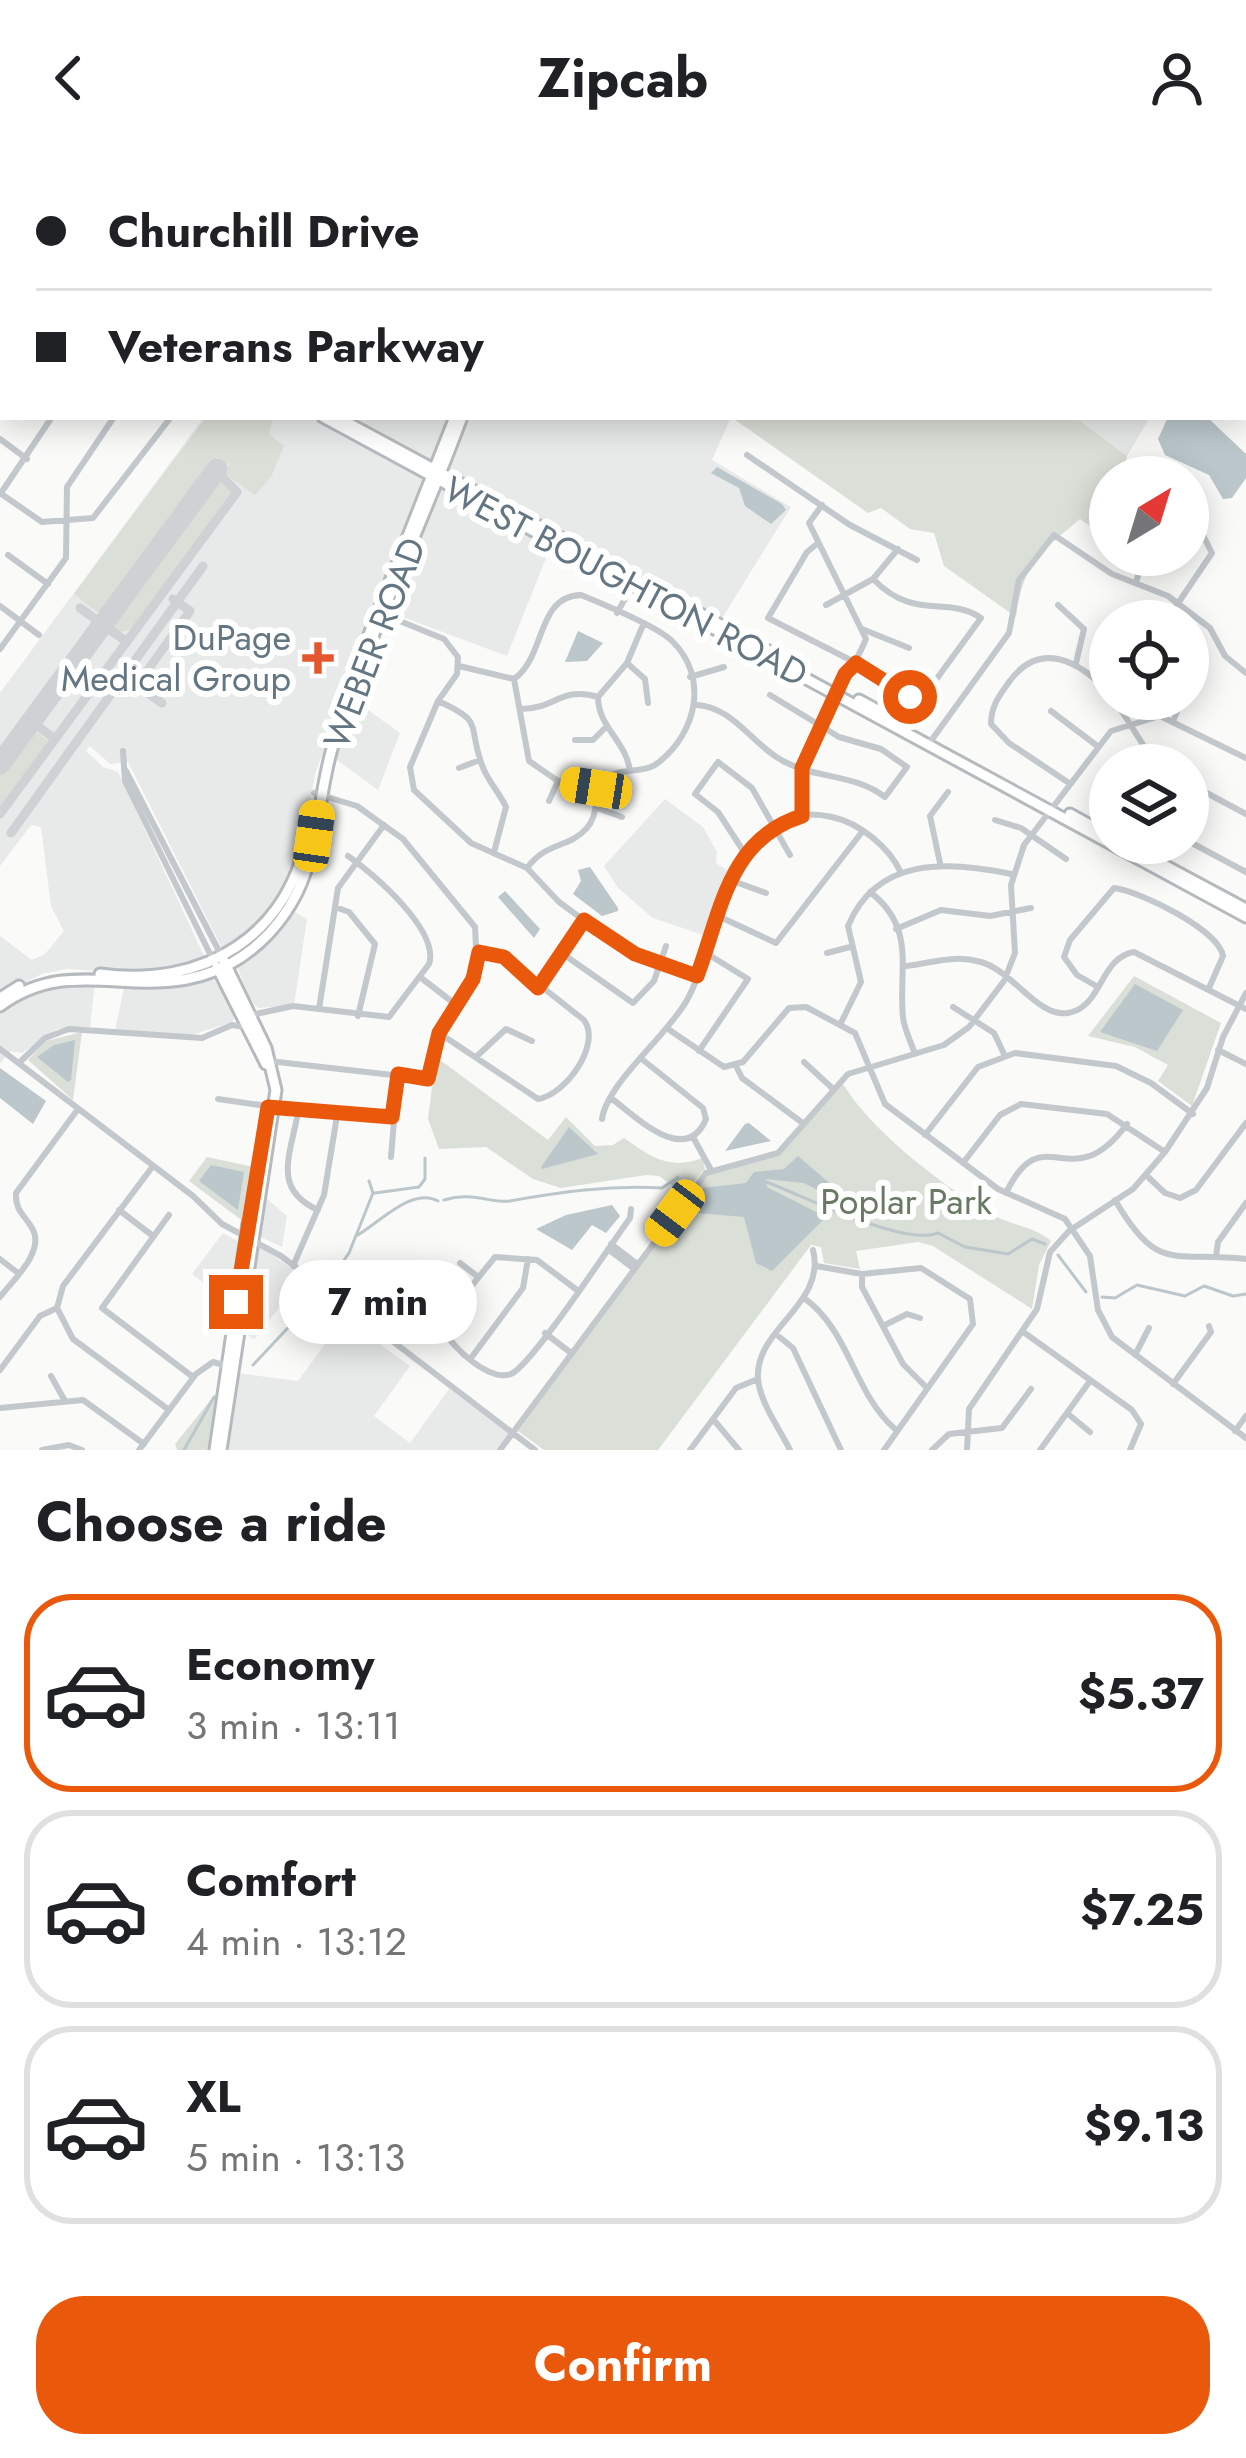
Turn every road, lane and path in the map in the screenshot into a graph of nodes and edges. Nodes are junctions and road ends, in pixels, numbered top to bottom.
1 (50, 420) edge
2 (112, 420) edge
3 (169, 420) edge
4 (329, 420) edge
5 (342, 420) edge
6 (458, 420) edge
7 (0, 439) edge
8 (747, 455) dead end
9 (26, 458) junction
10 (436, 473) junction
11 (0, 494) edge
12 (822, 505) junction
13 (68, 522) junction
14 (407, 540) junction
15 (818, 543) junction
16 (898, 549) junction
17 (8, 556) dead end
18 (917, 560) dead end
19 (405, 562) junction
20 (1138, 576) edge
21 (873, 579) junction
22 (634, 582) junction
23 (1136, 582) junction
24 (48, 584) junction
25 (846, 593) junction
26 (1170, 600) edge
27 (826, 605) dead end
28 (1058, 605) dead end
29 (0, 606) edge
30 (381, 613) junction
31 (617, 613) junction
32 (20, 621) junction
33 (643, 626) junction
34 (1209, 627) edge
35 (862, 628) junction
36 (1089, 628) edge
37 (1084, 629) junction
38 (39, 634) dead end
39 (909, 648) dead end
40 (0, 649) edge
41 (627, 663) junction
42 (1076, 663) junction
43 (459, 666) junction
44 (724, 667) dead end
45 (854, 667) junction
46 (1246, 673) edge
47 (1089, 675) edge
48 (690, 677) junction
49 (514, 679) junction
50 (839, 693) junction
51 (770, 695) dead end
52 (598, 697) junction
53 (438, 701) junction
54 (648, 703) dead end
55 (697, 705) junction
56 (521, 709) junction
57 (1051, 711) dead end
58 (1152, 720) edge
59 (1176, 720) edge
60 (1131, 721) junction
61 (822, 724) junction
62 (607, 726) junction
63 (575, 740) dead end
64 (929, 742) junction
65 (1093, 744) edge
66 (1099, 744) edge
67 (1142, 744) edge
68 (122, 751) dead end
69 (1089, 756) edge
70 (1246, 758) edge
71 (480, 760) junction
72 (802, 768) junction
73 (459, 769) dead end
74 (630, 771) junction
75 (558, 782) junction
76 (1069, 784) junction
77 (599, 788) junction
78 (948, 792) dead end
79 (317, 794) junction
80 (1209, 794) edge
81 (550, 802) dead end
82 (597, 808) junction
83 (1051, 808) junction
84 (1246, 814) edge
85 (802, 816) junction
86 (622, 817) dead end
87 (995, 820) dead end
88 (383, 825) junction
89 (1089, 826) edge
90 (772, 829) junction
91 (862, 832) junction
92 (1031, 836) junction
93 (744, 852) junction
94 (1209, 852) edge
95 (494, 853) junction
96 (790, 855) dead end
97 (348, 856) dead end
98 (1066, 859) dead end
99 (357, 862) junction
100 (940, 863) junction
101 (1160, 864) edge
102 (527, 868) junction
103 (1246, 872) edge
104 (901, 873) junction
105 (1012, 874) junction
106 (730, 880) junction
107 (870, 892) junction
108 (766, 893) dead end
109 (334, 908) junction
110 (1031, 908) dead end
111 (1014, 913) junction
112 (1246, 913) edge
113 (718, 916) junction
114 (584, 920) junction
115 (896, 929) junction
116 (665, 946) dead end
117 (850, 947) junction
118 (479, 952) junction
119 (706, 953) junction
120 (827, 953) dead end
121 (563, 954) junction
122 (241, 957) junction
123 (220, 964) junction
124 (661, 964) junction
125 (906, 967) junction
126 (1007, 975) junction
127 (697, 976) junction
128 (420, 977) junction
129 (1098, 987) junction
130 (538, 988) junction
131 (238, 989) junction
132 (1208, 989) junction
133 (1246, 993) edge
134 (797, 994) dead end
135 (0, 1002) edge
136 (456, 1005) junction
137 (797, 1006) junction
138 (953, 1007) dead end
139 (1243, 1007) edge
140 (319, 1010) junction
141 (358, 1016) junction
142 (245, 1018) junction
143 (976, 1019) junction
144 (232, 1025) junction
145 (840, 1025) junction
146 (668, 1029) junction
147 (439, 1033) junction
148 (532, 1041) dead end
149 (0, 1049) edge
150 (1219, 1050) junction
151 (699, 1051) junction
152 (915, 1054) junction
153 (1004, 1054) junction
154 (476, 1057) junction
155 (643, 1060) junction
156 (269, 1062) junction
157 (804, 1062) dead end
158 (19, 1063) junction
159 (1246, 1064) edge
160 (736, 1066) junction
161 (868, 1066) junction
162 (398, 1074) junction
163 (832, 1087) junction
164 (611, 1098) junction
165 (218, 1099) dead end
166 (272, 1108) junction
167 (78, 1109) junction
168 (298, 1112) junction
169 (1193, 1114) junction
170 (337, 1116) junction
171 (392, 1117) junction
172 (602, 1119) dead end
173 (1246, 1123) edge
174 (804, 1124) junction
175 (1127, 1124) junction
176 (925, 1135) junction
177 (693, 1137) junction
178 (1165, 1152) junction
179 (391, 1157) dead end
180 (963, 1163) junction
181 (153, 1166) junction
182 (711, 1170) junction
183 (1147, 1176) junction
184 (1006, 1193) junction
185 (1115, 1200) junction
186 (1246, 1203) edge
187 (632, 1209) dead end
188 (119, 1210) junction
189 (318, 1210) junction
190 (169, 1215) dead end
191 (1073, 1228) junction
192 (153, 1236) junction
193 (249, 1238) junction
194 (609, 1246) junction
195 (813, 1250) dead end
196 (1216, 1256) junction
197 (0, 1259) edge
198 (528, 1259) junction
199 (1246, 1259) edge
200 (460, 1263) dead end
201 (293, 1266) junction
202 (635, 1266) junction
203 (816, 1266) junction
204 (18, 1273) junction
205 (862, 1274) junction
206 (477, 1276) junction
207 (577, 1290) junction
208 (0, 1297) edge
209 (804, 1298) junction
210 (57, 1308) junction
211 (920, 1318) dead end
212 (1209, 1325) dead end
213 (883, 1326) junction
214 (1149, 1328) dead end
215 (1021, 1331) junction
216 (545, 1333) junction
217 (777, 1335) junction
218 (571, 1352) junction
219 (1134, 1356) junction
220 (471, 1358) junction
221 (230, 1367) junction
222 (0, 1370) edge
223 (51, 1376) dead end
224 (193, 1377) junction
225 (758, 1379) junction
226 (1090, 1381) junction
227 (1173, 1384) junction
228 (926, 1388) junction
229 (1031, 1389) dead end
230 (65, 1401) junction
231 (0, 1408) edge
232 (169, 1410) junction
233 (1067, 1413) junction
234 (1246, 1415) edge
235 (713, 1419) junction
236 (895, 1430) junction
237 (1235, 1430) junction
238 (1090, 1432) dead end
239 (512, 1433) junction
240 (967, 1433) junction
241 (1246, 1438) edge
242 (142, 1447) edge
243 (42, 1450) edge
244 (82, 1450) edge
245 (218, 1450) edge
246 (500, 1450) edge
247 (535, 1450) edge
248 (690, 1450) edge
249 (739, 1450) edge
250 (790, 1450) edge
251 (842, 1450) edge
252 (884, 1450) edge
253 (932, 1450) edge
254 (967, 1450) edge
255 (1040, 1450) edge
256 (1130, 1450) edge

1 - 9 street
2 - 13 street
3 - 13 street
4 - 10 main road, WEST BOUGHTON ROAD
5 - 10 main road, WEST BOUGHTON ROAD
6 - 10 main road, WEBER ROAD
7 - 9 street
8 - 12 street
9 - 11 street
10 - 14 main road, WEBER ROAD
10 - 19 main road, WEBER ROAD
10 - 22 main road, WEST BOUGHTON ROAD
11 - 13 street
12 - 15 street
12 - 16 street
13 - 24 street
14 - 19 main road
14 - 30 main road, WEBER ROAD
15 - 25 street
15 - 45 street
16 - 18 street
16 - 21 street
17 - 24 street
19 - 30 main road, WEBER ROAD
20 - 23 street
21 - 25 street
21 - 45 street
22 - 31 street
22 - 50 main road, WEST BOUGHTON ROAD
23 - 26 street
23 - 64 street
24 - 32 street
25 - 27 street
25 - 35 street
28 - 37 street
29 - 32 street
30 - 43 street
30 - 79 main road, WEBER ROAD
31 - 33 street
31 - 49 street
32 - 38 street
32 - 40 street
33 - 41 street
33 - 48 street
34 - 46 street
35 - 39 street
35 - 45 street
36 - 37 street
37 - 42 street
41 - 52 street
41 - 54 street
42 - 47 street
42 - 76 street
43 - 49 street
43 - 53 street
44 - 48 street
45 - 50 street
48 - 55 street
49 - 56 street
50 - 61 street
50 - 64 main road, WEST BOUGHTON ROAD
51 - 61 street
52 - 56 street
52 - 62 street
53 - 71 street
53 - 95 street
55 - 72 street
55 - 74 street
56 - 75 street
57 - 65 street
58 - 60 street
59 - 70 street
60 - 66 street
60 - 67 street
61 - 72 street
61 - 72 street
62 - 63 street
62 - 74 street
64 - 83 main road, WEST BOUGHTON ROAD
68 - 123 street
69 - 76 street
71 - 73 street
71 - 95 street
72 - 85 street
74 - 77 street
75 - 77 street
75 - 81 street
76 - 83 street
77 - 82 street
78 - 100 street
79 - 88 street
79 - 122 main road, WEBER ROAD
79 - 123 main road, WEBER ROAD
80 - 84 street
82 - 86 street
82 - 102 street
83 - 89 main road, WEST BOUGHTON ROAD
83 - 92 street
83 - 112 main road, WEST BOUGHTON ROAD
85 - 90 street
85 - 91 street
87 - 92 street
88 - 99 street
88 - 118 street
90 - 93 street
90 - 93 street
90 - 96 street
91 - 104 street
91 - 113 street
92 - 98 street
92 - 105 street
93 - 106 street
94 - 103 street
95 - 102 street
97 - 99 street
99 - 109 street
99 - 128 street
100 - 104 street
100 - 105 street
101 - 112 main road, WEST BOUGHTON ROAD
102 - 114 street
104 - 107 street
105 - 111 street
106 - 108 street
106 - 113 street
107 - 115 street
107 - 117 street
109 - 140 street
109 - 141 street
110 - 111 street
111 - 115 street
111 - 126 street
113 - 119 street
114 - 121 street
114 - 124 street
115 - 125 street
116 - 124 street
117 - 120 street
117 - 145 street
118 - 130 street
118 - 136 street
119 - 127 street
119 - 151 street
121 - 124 street
121 - 130 street
122 - 123 main road, WEBER ROAD
122 - 131 main road
123 - 131 main road
123 - 135 main road, WEBER ROAD
123 - 142 main road
124 - 127 street
125 - 126 street
125 - 152 street
126 - 129 street
126 - 143 street
127 - 146 street
128 - 136 street
128 - 141 street
129 - 132 street
129 - 132 street
130 - 154 street
131 - 142 main road
132 - 139 street
133 - 139 street
134 - 137 street
136 - 147 street
137 - 145 street
137 - 160 street
138 - 143 street
139 - 150 street
140 - 141 street
140 - 142 street
142 - 144 street
142 - 144 street
142 - 156 main road
143 - 152 street
143 - 153 street
144 - 158 street
145 - 161 street
146 - 151 street
146 - 155 street
147 - 154 street
147 - 162 street
148 - 154 street
149 - 158 street
150 - 159 street
150 - 169 street
151 - 160 street
152 - 161 street
153 - 169 street
153 - 176 street
155 - 164 street
155 - 177 street
156 - 162 street
156 - 166 main road
157 - 163 street
158 - 167 street
160 - 174 street
161 - 163 street
161 - 176 street
162 - 171 street
163 - 174 street
164 - 172 street
164 - 177 street
165 - 166 street
166 - 168 street
166 - 193 main road
167 - 181 street
167 - 204 street
168 - 170 street
168 - 189 street
169 - 178 street
170 - 171 street
170 - 189 street
171 - 179 street
173 - 183 street
174 - 182 street
175 - 178 street
175 - 180 street
175 - 184 street
176 - 180 street
177 - 182 street
178 - 183 street
180 - 184 street
181 - 188 street
181 - 193 street
182 - 202 street
183 - 185 street
184 - 191 street
185 - 191 street
185 - 196 street
186 - 196 street
187 - 194 street
188 - 192 street
188 - 210 street
189 - 201 street
190 - 192 street
191 - 215 street
191 - 219 street
192 - 224 street
193 - 201 street
193 - 221 main road
194 - 202 street
194 - 207 street
195 - 203 street
196 - 199 street
197 - 204 street
198 - 206 street
198 - 207 street
198 - 220 street
200 - 206 street
201 - 239 street
202 - 218 street
203 - 205 street
203 - 209 street
204 - 208 street
205 - 213 street
205 - 228 street
206 - 220 street
207 - 216 street
209 - 217 street
209 - 236 street
210 - 222 street
210 - 232 street
211 - 213 street
212 - 227 street
213 - 228 street
214 - 219 street
215 - 226 street
215 - 240 street
216 - 218 street
216 - 220 street
217 - 225 street
217 - 251 street
218 - 239 street
219 - 227 street
221 - 224 street
221 - 245 main road
223 - 230 street
224 - 232 street
225 - 235 street
225 - 250 street
226 - 233 street
226 - 256 street
227 - 237 street
228 - 236 street
229 - 240 street
230 - 231 street
230 - 242 street
232 - 242 street
233 - 238 street
233 - 255 street
234 - 237 street
235 - 248 street
235 - 249 street
236 - 252 street
237 - 241 street
239 - 246 street
239 - 247 street
240 - 253 street
240 - 254 street
243 - 244 street

